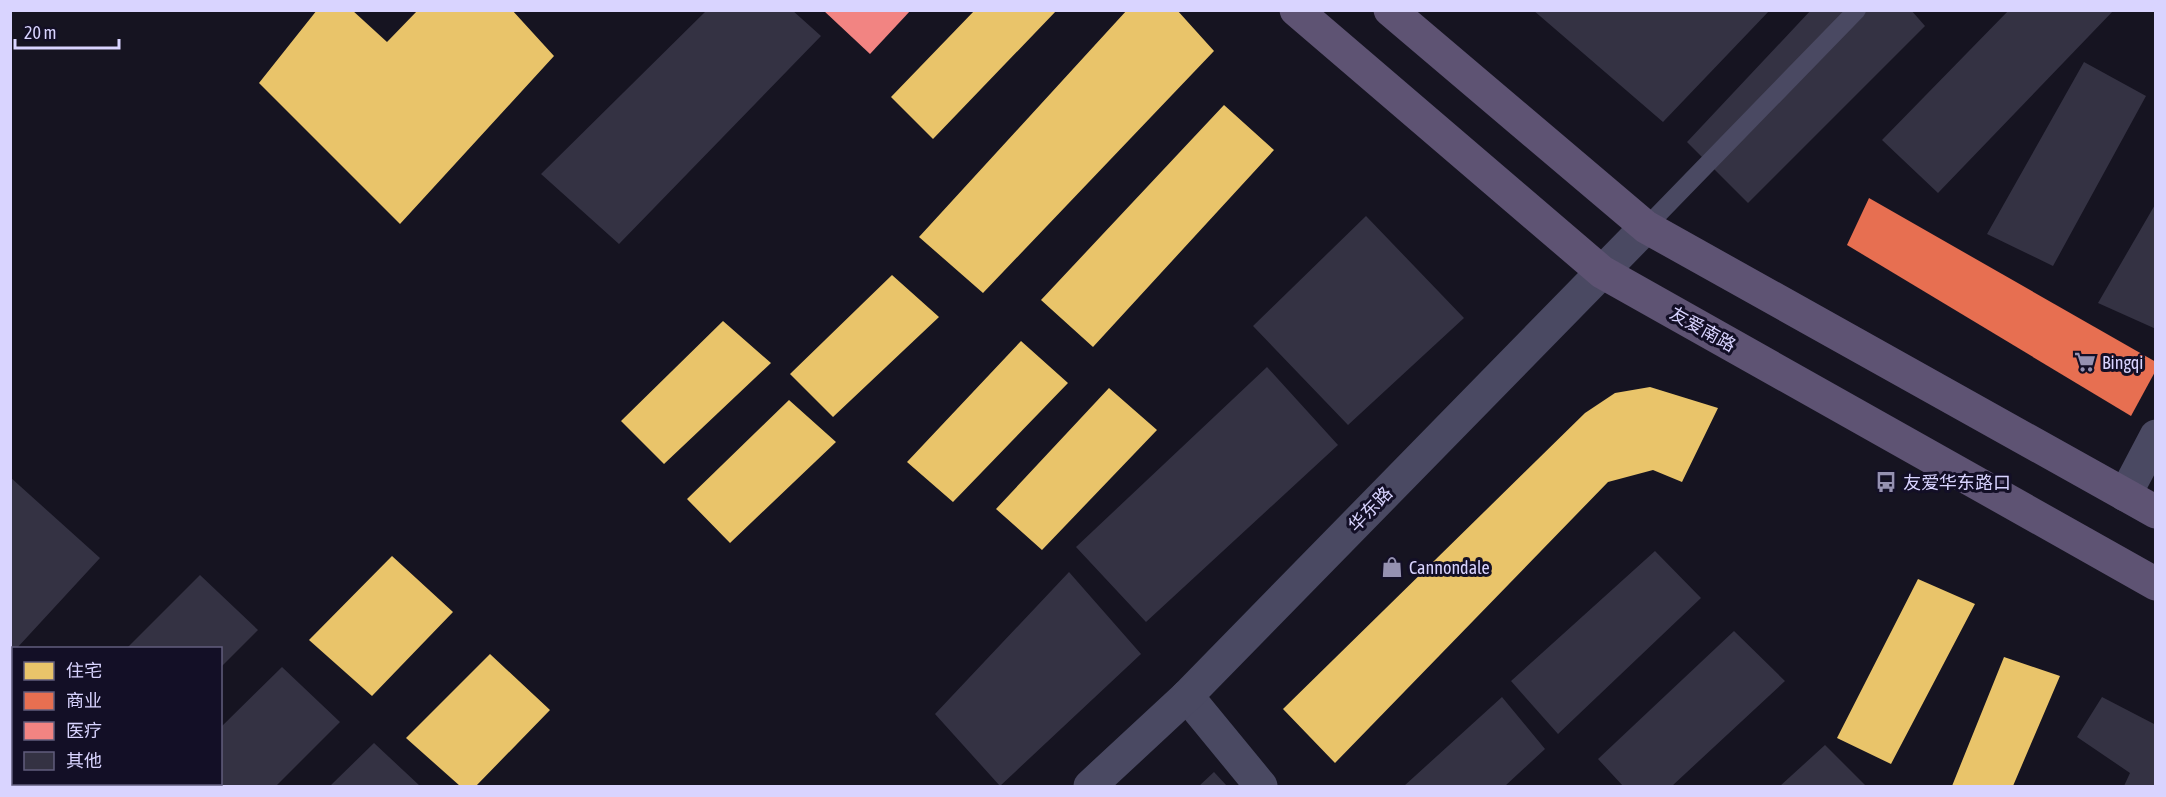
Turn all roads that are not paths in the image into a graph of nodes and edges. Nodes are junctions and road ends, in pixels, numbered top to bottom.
1 (1296, 10) edge
2 (1390, 10) edge
3 (1857, 10) edge
4 (1646, 227) junction
5 (1602, 272) junction
6 (2156, 436) edge
7 (2125, 495) junction
8 (2156, 512) edge
9 (2156, 584) edge
10 (1187, 696) junction
11 (1090, 786) edge
12 (1261, 786) edge

1 - 5 main road, 友爱南路
2 - 4 main road
3 - 4 lane
4 - 5 street, 华东路
4 - 7 main road
5 - 9 main road, 友爱南路
5 - 10 street, 华东路
6 - 7 street
7 - 8 main road
10 - 11 street, 华东路
10 - 12 street

